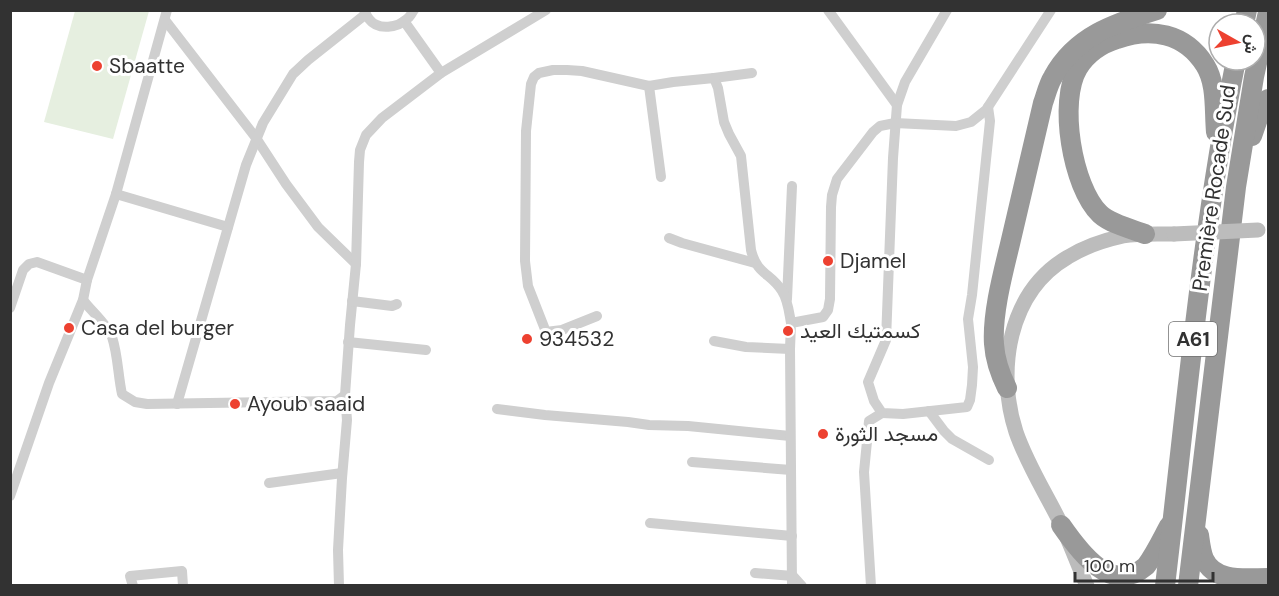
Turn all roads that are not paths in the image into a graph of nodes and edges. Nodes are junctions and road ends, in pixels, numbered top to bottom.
1 (414, 10) edge
2 (546, 10) edge
3 (828, 10) edge
4 (947, 10) edge
5 (1051, 10) edge
6 (1156, 10) edge
7 (365, 12) edge
8 (1269, 12) edge
9 (166, 15) edge
10 (404, 21) junction
11 (1234, 72) edge
12 (441, 73) junction
13 (752, 73) dead end
14 (714, 78) junction
15 (649, 86) junction
16 (1269, 99) edge
17 (897, 105) junction
18 (988, 107) junction
19 (896, 123) junction
20 (256, 138) junction
21 (1218, 160) junction
22 (661, 177) dead end
23 (792, 186) dead end
24 (1236, 187) junction
25 (116, 194) junction
26 (228, 227) junction
27 (1263, 230) edge
28 (1145, 234) junction
29 (669, 238) dead end
30 (755, 263) junction
31 (356, 264) junction
32 (87, 280) junction
33 (83, 300) junction
34 (352, 301) junction
35 (787, 303) junction
36 (397, 304) dead end
37 (10, 308) edge
38 (597, 316) dead end
39 (791, 323) junction
40 (714, 341) dead end
41 (348, 342) junction
42 (790, 349) junction
43 (426, 350) dead end
44 (1007, 388) junction
45 (345, 395) junction
46 (177, 404) junction
47 (497, 409) dead end
48 (929, 411) junction
49 (882, 413) junction
50 (790, 436) junction
51 (989, 460) dead end
52 (692, 462) dead end
53 (791, 470) junction
54 (342, 473) junction
55 (269, 483) dead end
56 (10, 496) edge
57 (1174, 518) junction
58 (1196, 522) junction
59 (650, 523) dead end
60 (1061, 525) junction
61 (792, 536) junction
62 (754, 573) dead end
63 (1269, 578) edge
64 (793, 581) edge
65 (133, 585) edge
66 (183, 585) edge
67 (339, 585) edge
68 (802, 585) edge
69 (871, 585) edge
70 (1087, 585) edge
71 (1166, 585) edge
72 (1188, 585) edge

1 - 10 street
2 - 12 street
3 - 17 street
4 - 17 street
5 - 18 street
6 - 44 highway
7 - 10 street
7 - 20 street
8 - 24 highway, Première Rocade Sud / A61
9 - 20 street
9 - 25 street
10 - 12 street
11 - 21 highway, Première Rocade Sud / A61
12 - 31 street
13 - 14 street
14 - 15 street
14 - 30 street
15 - 22 street
15 - 38 street
16 - 24 highway
17 - 19 street
18 - 19 street
18 - 48 street
19 - 39 street
19 - 49 street
20 - 26 street
20 - 31 street
21 - 28 highway
21 - 57 highway, Première Rocade Sud / A61
23 - 35 street
24 - 58 highway, Première Rocade Sud / A61
25 - 26 street
25 - 32 street
26 - 46 street
27 - 28 main road, bridge
28 - 44 main road
29 - 30 street
30 - 35 street
31 - 34 street
32 - 33 street
32 - 37 street
33 - 46 street
33 - 56 street
34 - 36 street
34 - 41 street
35 - 39 street
39 - 42 street
40 - 42 street
41 - 43 street
41 - 45 street
42 - 50 street
44 - 60 main road
45 - 46 street
45 - 54 street
47 - 50 street
48 - 49 street
48 - 51 street
49 - 69 street
50 - 53 street
52 - 53 street
53 - 61 street
54 - 55 street
54 - 67 street
57 - 60 highway
57 - 71 highway, Première Rocade Sud / A61
58 - 63 highway
58 - 72 highway, Première Rocade Sud / A61
59 - 61 street
60 - 70 main road
61 - 64 street
62 - 64 street
64 - 68 street
65 - 66 street

